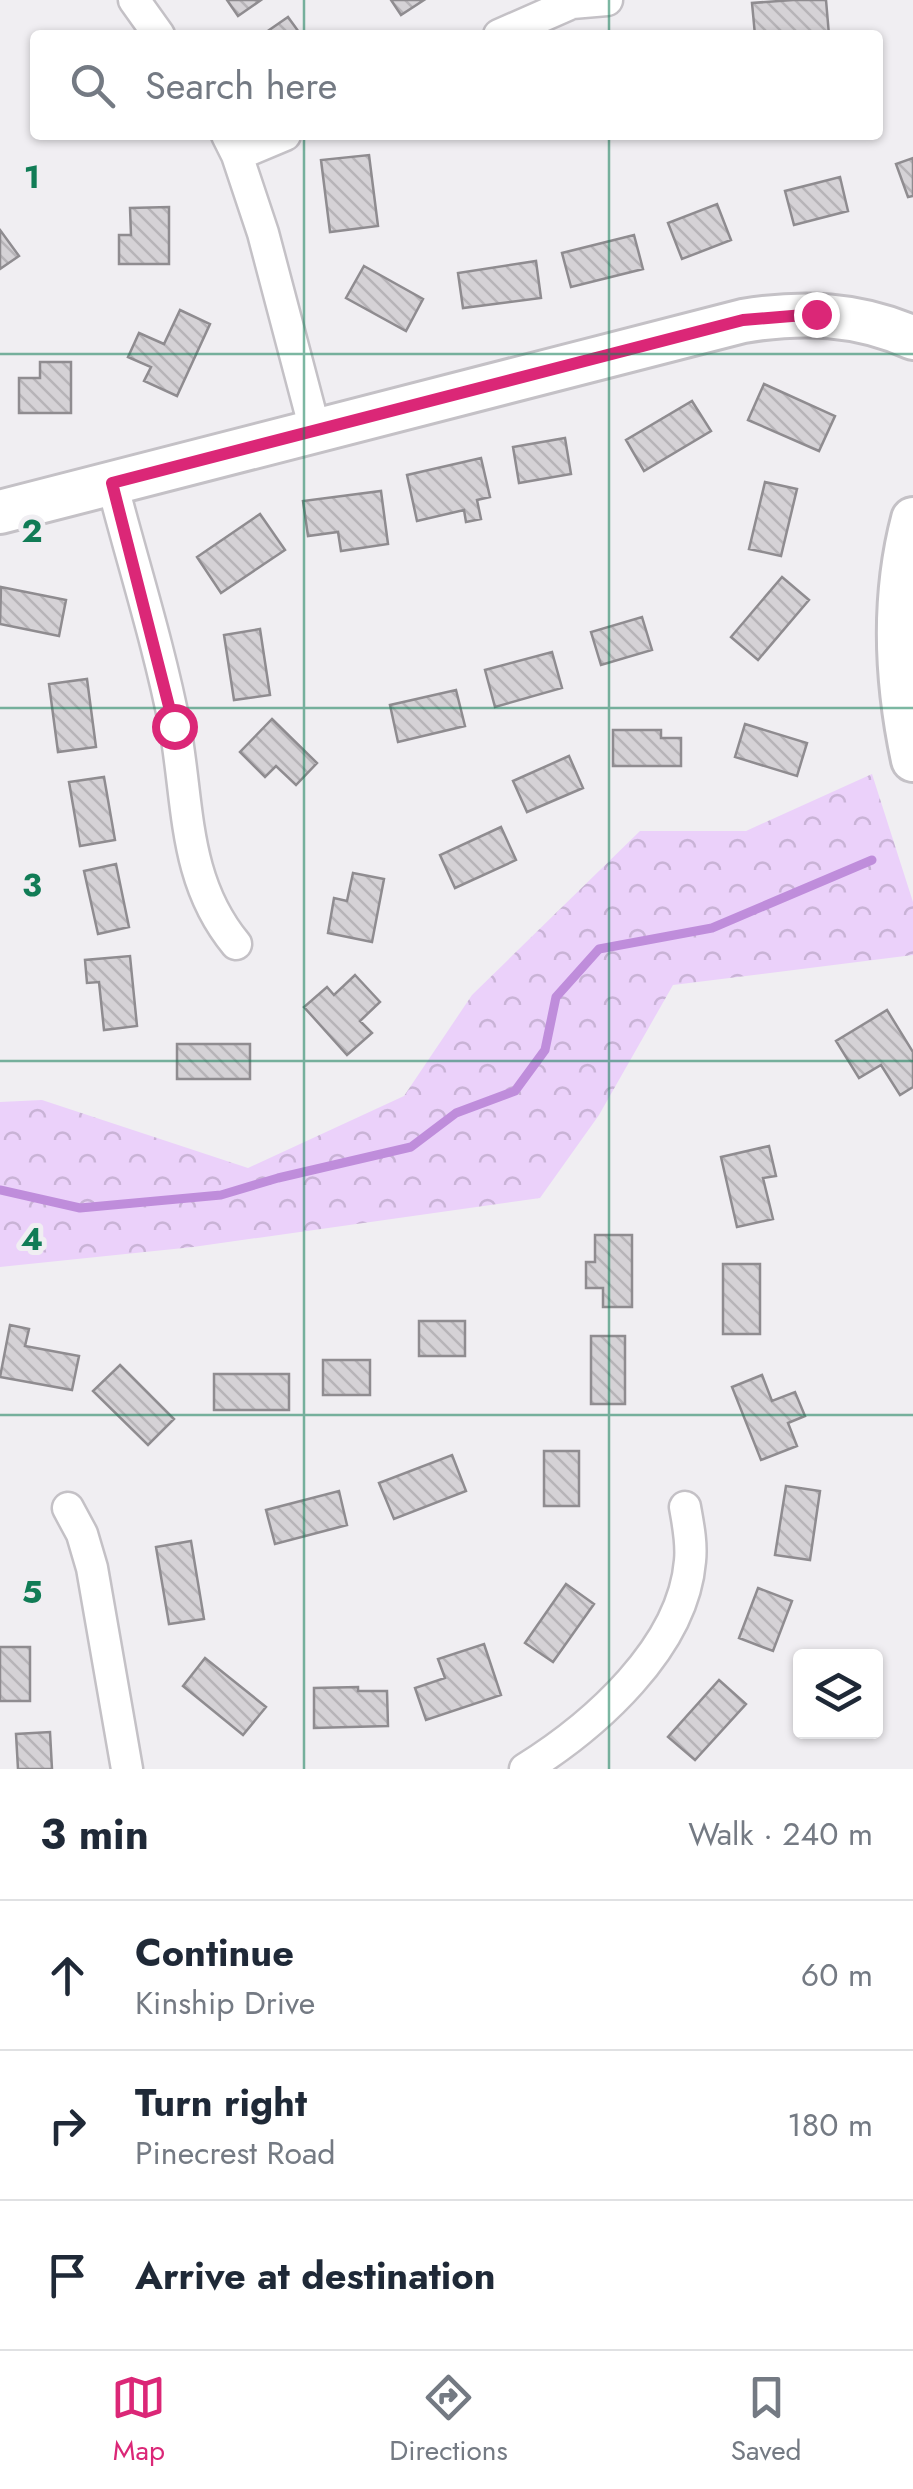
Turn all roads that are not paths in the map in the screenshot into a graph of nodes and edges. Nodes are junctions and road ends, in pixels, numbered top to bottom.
1 (134, 0) edge
2 (607, 0) edge
3 (155, 30) edge
4 (511, 30) edge
5 (258, 140) edge
6 (232, 145) edge
7 (913, 338) edge
8 (314, 430) junction
9 (112, 483) junction
10 (0, 512) edge
11 (913, 519) edge
12 (913, 760) edge
13 (236, 944) dead end
14 (685, 1507) dead end
15 (68, 1508) dead end
16 (127, 1769) edge
17 (525, 1769) edge

1 - 3 street
2 - 4 street
5 - 6 street
6 - 8 street
7 - 8 street
8 - 9 street
9 - 10 street
9 - 13 street
11 - 12 street
14 - 17 street
15 - 16 street

